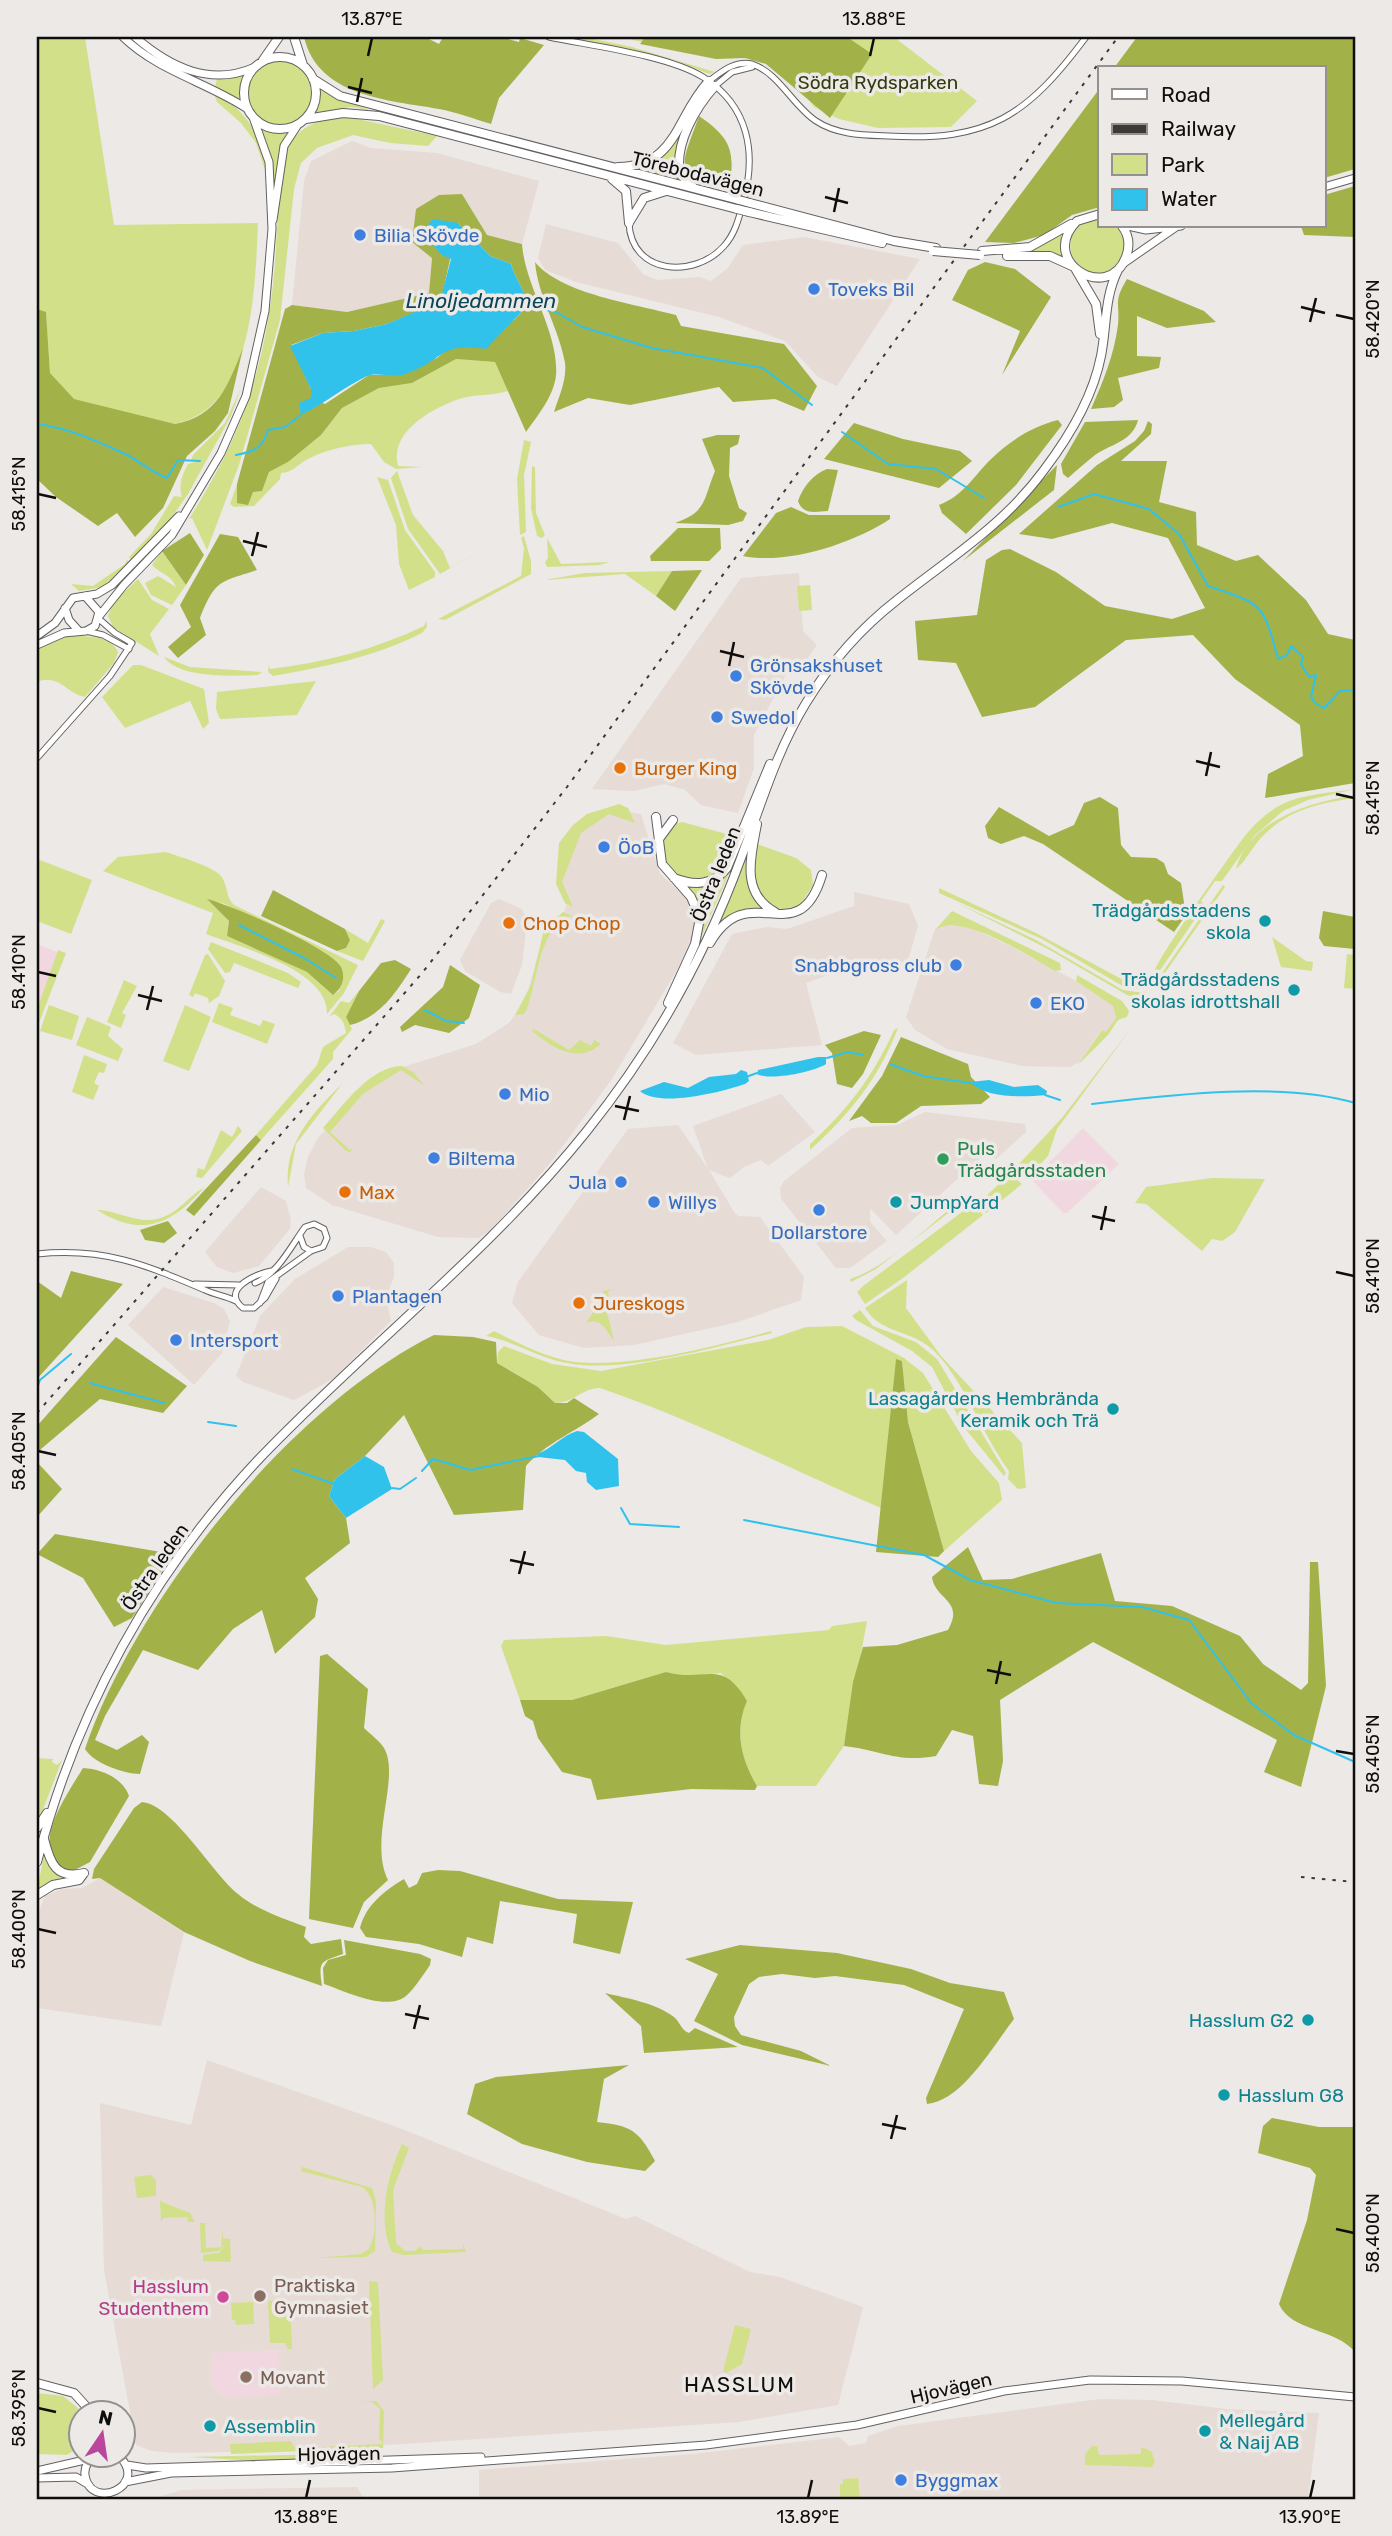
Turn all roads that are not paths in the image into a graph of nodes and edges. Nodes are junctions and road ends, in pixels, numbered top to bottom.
1 (123, 37) edge
2 (135, 37) edge
3 (279, 37) edge
4 (294, 37) edge
5 (549, 37) edge
6 (1086, 37) edge
7 (258, 64) junction
8 (303, 65) junction
9 (313, 79) junction
10 (712, 84) junction
11 (246, 107) junction
12 (306, 119) junction
13 (254, 120) junction
14 (297, 125) junction
15 (613, 167) junction
16 (603, 174) junction
17 (1355, 178) edge
18 (1326, 186) edge
19 (696, 189) junction
20 (667, 191) junction
21 (738, 205) junction
22 (1098, 215) edge
23 (1077, 220) junction
24 (629, 223) junction
25 (272, 224) junction
26 (1123, 228) edge
27 (1137, 228) edge
28 (1167, 228) edge
29 (1177, 228) edge
30 (981, 253) junction
31 (1121, 266) junction
32 (1074, 268) junction
33 (1076, 416) junction
34 (189, 505) junction
35 (85, 595) junction
36 (65, 608) junction
37 (100, 617) junction
38 (82, 631) junction
39 (37, 636) edge
40 (37, 645) edge
41 (130, 646) junction
42 (37, 758) edge
43 (773, 762) junction
44 (656, 817) dead end
45 (673, 820) dead end
46 (658, 842) junction
47 (822, 875) dead end
48 (671, 877) junction
49 (780, 915) junction
50 (686, 981) junction
51 (664, 1013) junction
52 (300, 1236) junction
53 (311, 1251) junction
54 (37, 1254) edge
55 (271, 1271) junction
56 (276, 1279) junction
57 (255, 1283) junction
58 (195, 1284) junction
59 (242, 1284) junction
60 (262, 1292) junction
61 (236, 1301) junction
62 (260, 1303) junction
63 (379, 1342) junction
64 (53, 1805) junction
65 (37, 1828) edge
66 (43, 1837) junction
67 (37, 1862) edge
68 (37, 1895) edge
69 (37, 2385) edge
70 (1355, 2397) edge
71 (76, 2400) edge
72 (555, 2455) junction
73 (66, 2464) edge
74 (136, 2466) edge
75 (87, 2470) edge
76 (126, 2470) edge
77 (37, 2471) edge
78 (37, 2478) edge
79 (125, 2483) junction
80 (92, 2487) junction
81 (115, 2495) edge
82 (98, 2499) edge

1 - 11 main road
2 - 7 main road
3 - 7 highway
4 - 8 highway
5 - 10 street
6 - 10 street
7 - 8 highway
7 - 11 highway
8 - 9 highway
9 - 12 highway
9 - 15 highway, Törebodavägen
10 - 15 highway
10 - 19 highway
10 - 24 street
11 - 13 highway
12 - 14 highway
12 - 16 highway, Törebodavägen
13 - 14 highway
13 - 25 main road
14 - 25 main road
15 - 19 highway, Törebodavägen
16 - 20 highway, Törebodavägen
16 - 24 highway
17 - 18 main road
19 - 21 highway, Törebodavägen
20 - 21 highway, Törebodavägen
20 - 24 highway
21 - 30 highway, Törebodavägen, bridge
22 - 23 highway, Törebodavägen
23 - 30 highway, Törebodavägen
23 - 32 highway
25 - 34 main road
26 - 31 highway, Östra leden
27 - 28 main road
29 - 31 main road
30 - 32 highway, Törebodavägen
31 - 32 highway, Törebodavägen
31 - 33 highway, Östra leden
32 - 33 highway, Östra leden
33 - 43 highway, Östra leden
34 - 35 main road
34 - 37 main road
35 - 36 main road
35 - 37 main road
36 - 38 main road
36 - 39 main road
37 - 38 main road
37 - 41 street
38 - 40 main road
38 - 41 street
41 - 42 street
43 - 48 highway
43 - 49 highway
43 - 50 highway, Östra leden
43 - 51 highway, Östra leden
44 - 46 highway
45 - 46 highway
46 - 48 highway
47 - 49 highway
48 - 51 highway
49 - 50 highway
50 - 63 highway, Östra leden
51 - 63 highway, Östra leden
52 - 53 street
52 - 53 street
52 - 55 street
53 - 56 street
54 - 58 street
55 - 57 street
55 - 59 street
56 - 60 street
56 - 62 street
57 - 59 street
57 - 60 street
58 - 59 street
58 - 61 street
59 - 61 street
60 - 62 street
61 - 62 street
63 - 64 highway, Östra leden
64 - 65 highway
64 - 66 highway, Östra leden
66 - 67 highway, Östra leden
66 - 68 highway
69 - 71 highway
70 - 72 main road, Hjovägen
72 - 74 main road, Hjovägen
72 - 79 main road, Hjovägen
73 - 77 main road
75 - 80 main road
76 - 79 main road
78 - 80 main road
79 - 81 main road
80 - 81 main road
80 - 82 street

